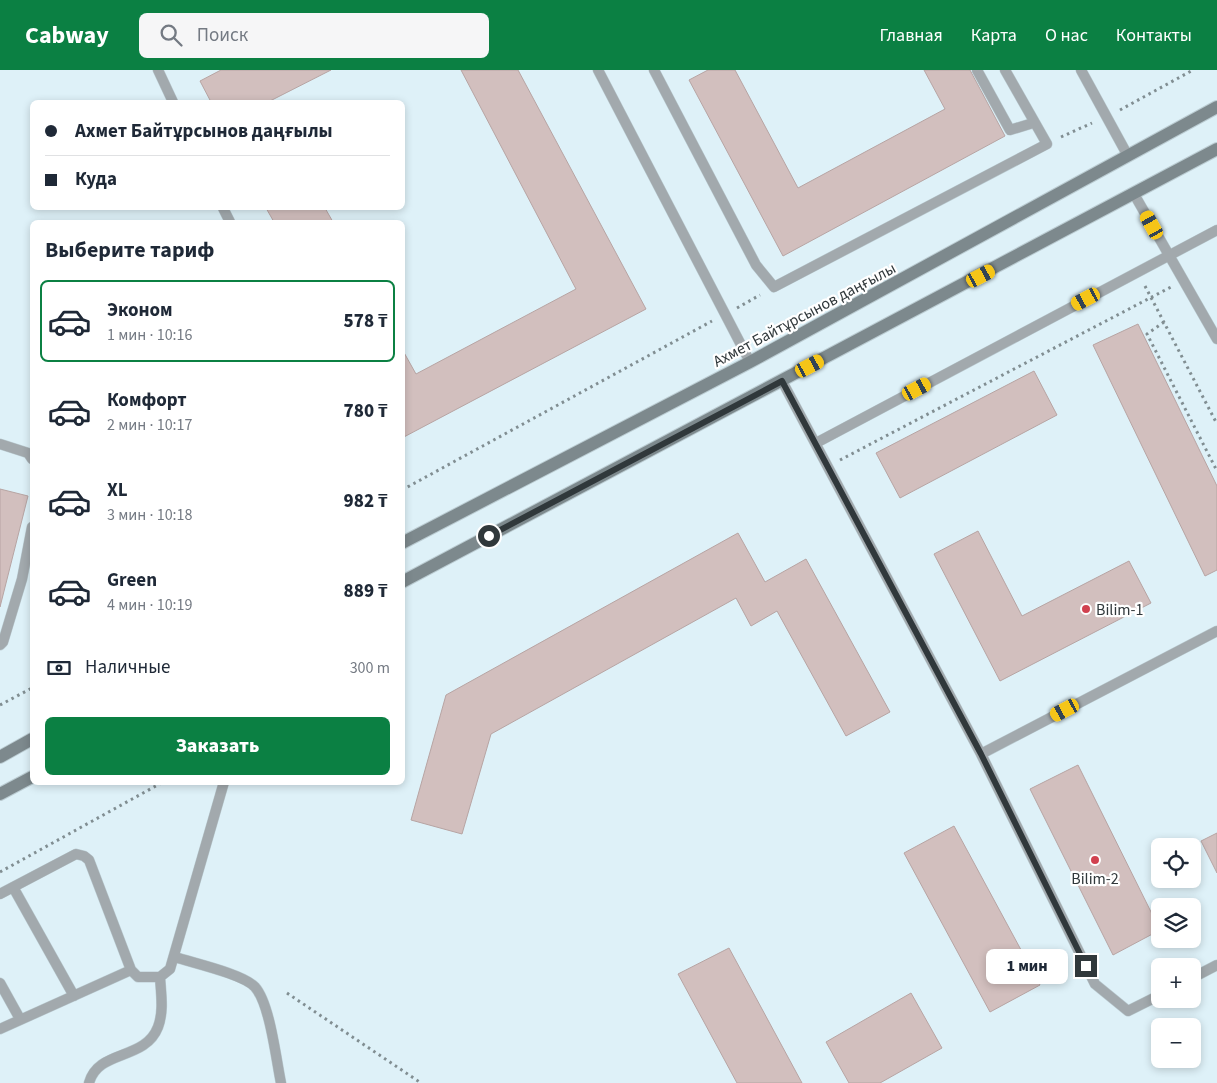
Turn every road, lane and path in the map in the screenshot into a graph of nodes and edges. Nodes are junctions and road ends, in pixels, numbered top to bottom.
1 (158, 70) edge
2 (598, 70) edge
3 (654, 70) edge
4 (977, 70) edge
5 (1005, 70) edge
6 (1081, 70) edge
7 (173, 100) edge
8 (1217, 107) edge
9 (1034, 123) junction
10 (1217, 149) edge
11 (1128, 156) junction
12 (1134, 194) junction
13 (1217, 230) edge
14 (1169, 255) junction
15 (1137, 272) junction
16 (1183, 280) junction
17 (774, 287) junction
18 (1151, 298) junction
19 (725, 315) junction
20 (1164, 322) junction
21 (1217, 339) edge
22 (750, 362) junction
23 (782, 381) junction
24 (1217, 424) edge
25 (816, 443) junction
26 (0, 444) edge
27 (30, 456) edge
28 (829, 466) junction
29 (1217, 471) edge
30 (405, 488) edge
31 (30, 537) edge
32 (405, 541) edge
33 (405, 580) edge
34 (1217, 631) edge
35 (0, 645) edge
36 (30, 689) edge
37 (0, 705) edge
38 (30, 741) edge
39 (981, 754) junction
40 (0, 757) edge
41 (30, 778) edge
42 (158, 785) edge
43 (223, 785) edge
44 (0, 794) edge
45 (0, 872) edge
46 (13, 887) junction
47 (0, 894) edge
48 (175, 958) junction
49 (1217, 965) edge
50 (131, 970) junction
51 (1201, 973) edge
52 (160, 977) junction
53 (0, 983) edge
54 (287, 993) dead end
55 (74, 996) junction
56 (1151, 1000) edge
57 (20, 1019) junction
58 (0, 1029) edge
59 (90, 1083) edge
60 (281, 1083) edge
61 (422, 1083) edge

1 - 7 lane
2 - 19 lane
3 - 17 lane
4 - 9 lane
5 - 9 lane
6 - 11 lane
8 - 11 street, Ахмет Байтұрсынов даңғылы
9 - 17 lane
10 - 12 street
11 - 22 street, Ахмет Байтұрсынов даңғылы
12 - 14 lane
12 - 23 street
13 - 14 lane
14 - 15 lane
14 - 16 lane
15 - 18 path
15 - 25 lane
16 - 18 path
16 - 21 lane
17 - 19 path
18 - 20 path
18 - 28 path
19 - 22 lane
19 - 30 path
20 - 24 path
20 - 29 path
22 - 32 street, Ахмет Байтұрсынов даңғылы
23 - 25 lane
23 - 33 street
25 - 28 lane
26 - 27 lane
28 - 39 lane
31 - 35 lane
34 - 39 lane
36 - 37 path
38 - 40 street
39 - 56 lane
41 - 44 street
42 - 45 path
43 - 48 lane
46 - 47 lane
46 - 50 lane
46 - 55 lane
48 - 52 lane
48 - 60 lane
49 - 51 lane
50 - 52 lane
50 - 55 lane
52 - 59 lane
53 - 57 lane
54 - 61 path
55 - 57 lane
57 - 58 lane

